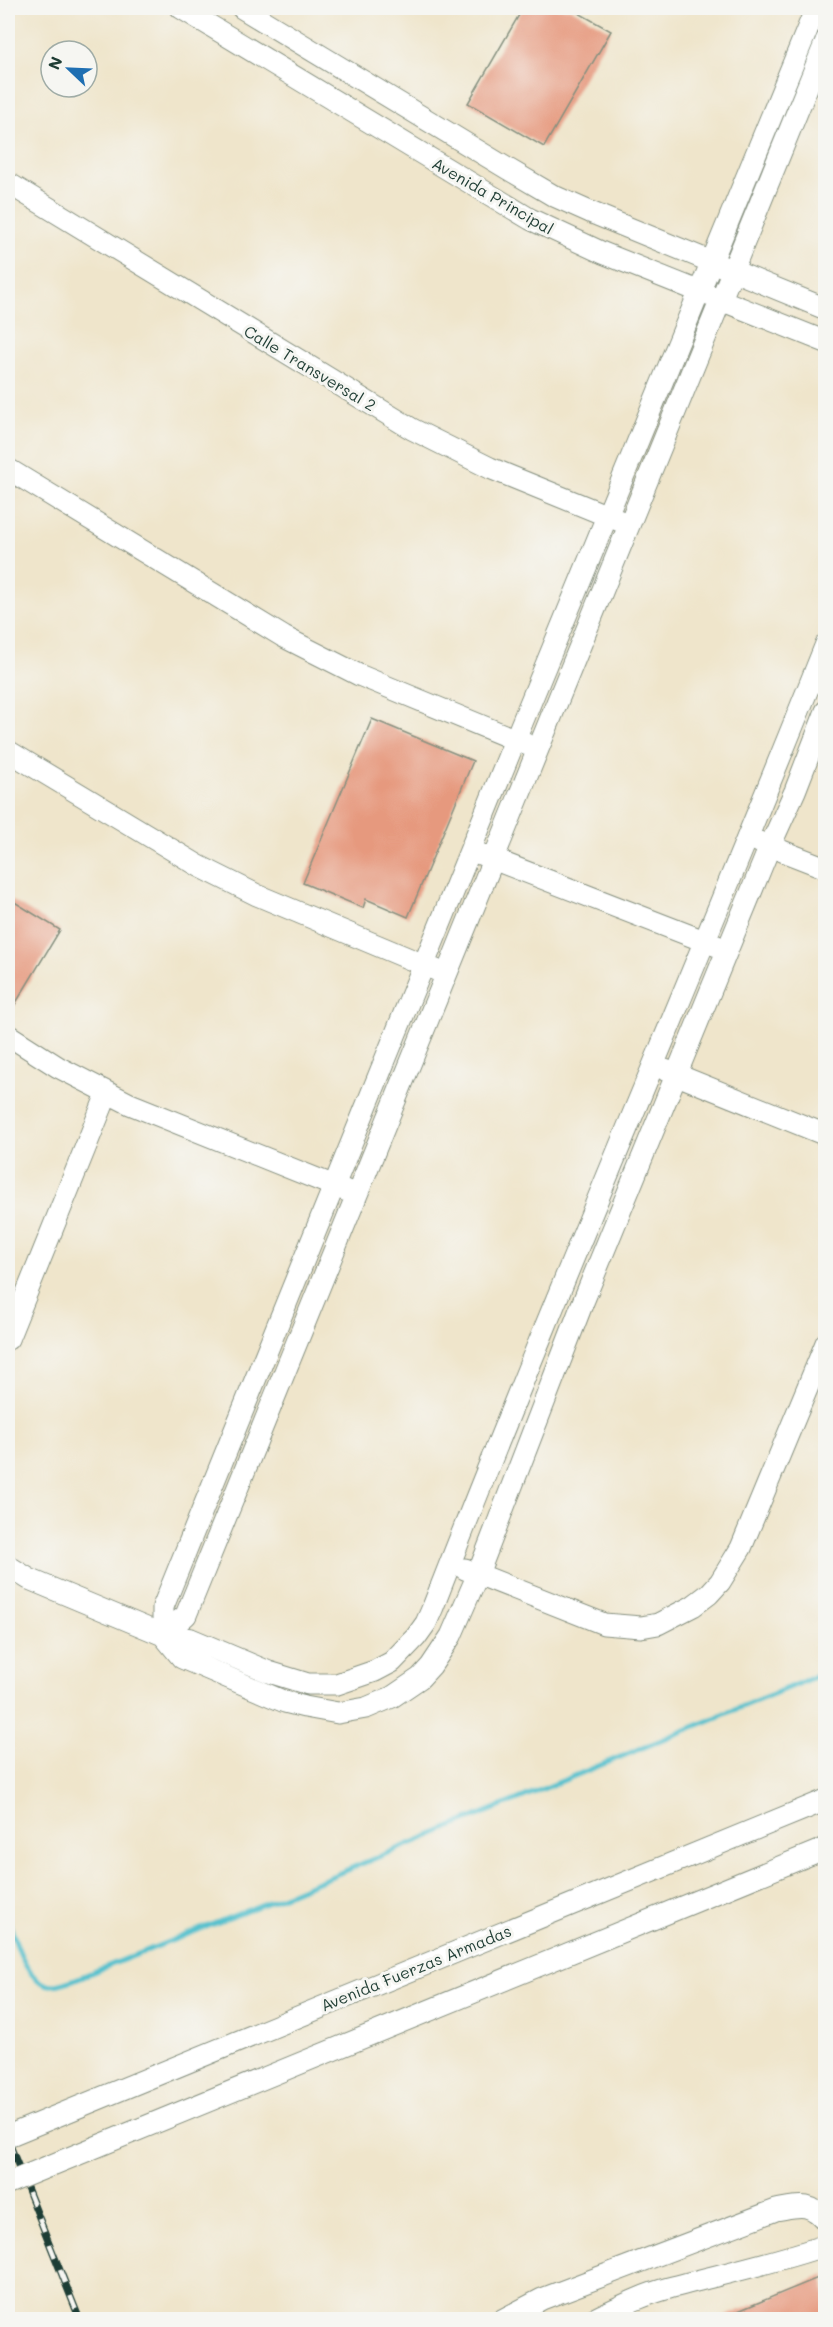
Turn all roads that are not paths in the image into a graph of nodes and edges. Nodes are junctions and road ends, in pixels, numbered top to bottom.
1 (181, 8) edge
2 (242, 8) edge
3 (816, 8) edge
4 (825, 41) edge
5 (438, 128) junction
6 (422, 155) junction
7 (508, 169) junction
8 (8, 183) edge
9 (492, 197) junction
10 (711, 262) junction
11 (731, 270) junction
12 (699, 292) junction
13 (719, 300) junction
14 (825, 309) edge
15 (825, 342) edge
16 (8, 469) edge
17 (607, 515) junction
18 (628, 524) junction
19 (825, 644) edge
20 (825, 711) edge
21 (515, 740) junction
22 (538, 749) junction
23 (8, 751) edge
24 (749, 838) junction
25 (770, 846) junction
26 (470, 850) junction
27 (492, 859) junction
28 (825, 868) edge
29 (705, 941) junction
30 (728, 951) junction
31 (424, 965) junction
32 (445, 974) junction
33 (8, 1035) edge
34 (654, 1066) junction
35 (678, 1074) junction
36 (108, 1094) junction
37 (825, 1135) edge
38 (333, 1186) junction
39 (355, 1195) junction
40 (557, 1297) junction
41 (581, 1307) junction
42 (8, 1339) edge
43 (825, 1343) edge
44 (450, 1563) junction
45 (8, 1566) edge
46 (478, 1574) junction
47 (163, 1635) junction
48 (293, 1681) junction
49 (285, 1702) junction
50 (825, 1800) edge
51 (825, 1848) edge
52 (17, 2133) edge
53 (8, 2183) edge
54 (825, 2221) edge
55 (825, 2245) edge
56 (621, 2269) junction
57 (632, 2301) junction
58 (502, 2319) edge
59 (592, 2319) edge

1 - 6 street, Avenida Principal
2 - 5 street, Avenida Principal
3 - 10 street
4 - 11 street
5 - 6 street
5 - 7 street, Avenida Principal
6 - 9 street, Avenida Principal
7 - 9 street
7 - 10 street, Avenida Principal
8 - 17 street, Calle Transversal 2
9 - 12 street, Avenida Principal
10 - 11 street, Avenida Principal
10 - 12 street
11 - 13 street
11 - 14 street, Avenida Principal
12 - 13 street, Avenida Principal
12 - 17 street
13 - 15 street, Avenida Principal
13 - 18 street
16 - 21 street
17 - 18 street, Calle Transversal 2
17 - 21 street
18 - 22 street
19 - 24 street
20 - 25 street
21 - 22 street
21 - 26 street
22 - 27 street
23 - 31 street
24 - 25 street
24 - 29 street
25 - 28 street
25 - 30 street
26 - 27 street
26 - 31 street
27 - 29 street
27 - 32 street
29 - 30 street
29 - 34 street
30 - 35 street
31 - 32 street
31 - 38 street
32 - 39 street
33 - 36 street
34 - 35 street
34 - 40 street
35 - 37 street
35 - 41 street
36 - 38 street
36 - 42 street
38 - 39 street
38 - 47 street
39 - 47 street
40 - 41 street
40 - 44 street
41 - 46 street
43 - 46 street
44 - 46 street
44 - 48 street
45 - 47 street
46 - 49 street
47 - 48 street
47 - 49 street
48 - 49 street
50 - 52 street, Avenida Fuerzas Armadas
51 - 53 street, bridge
54 - 56 street
55 - 57 street
56 - 57 street
56 - 58 street
57 - 59 street

